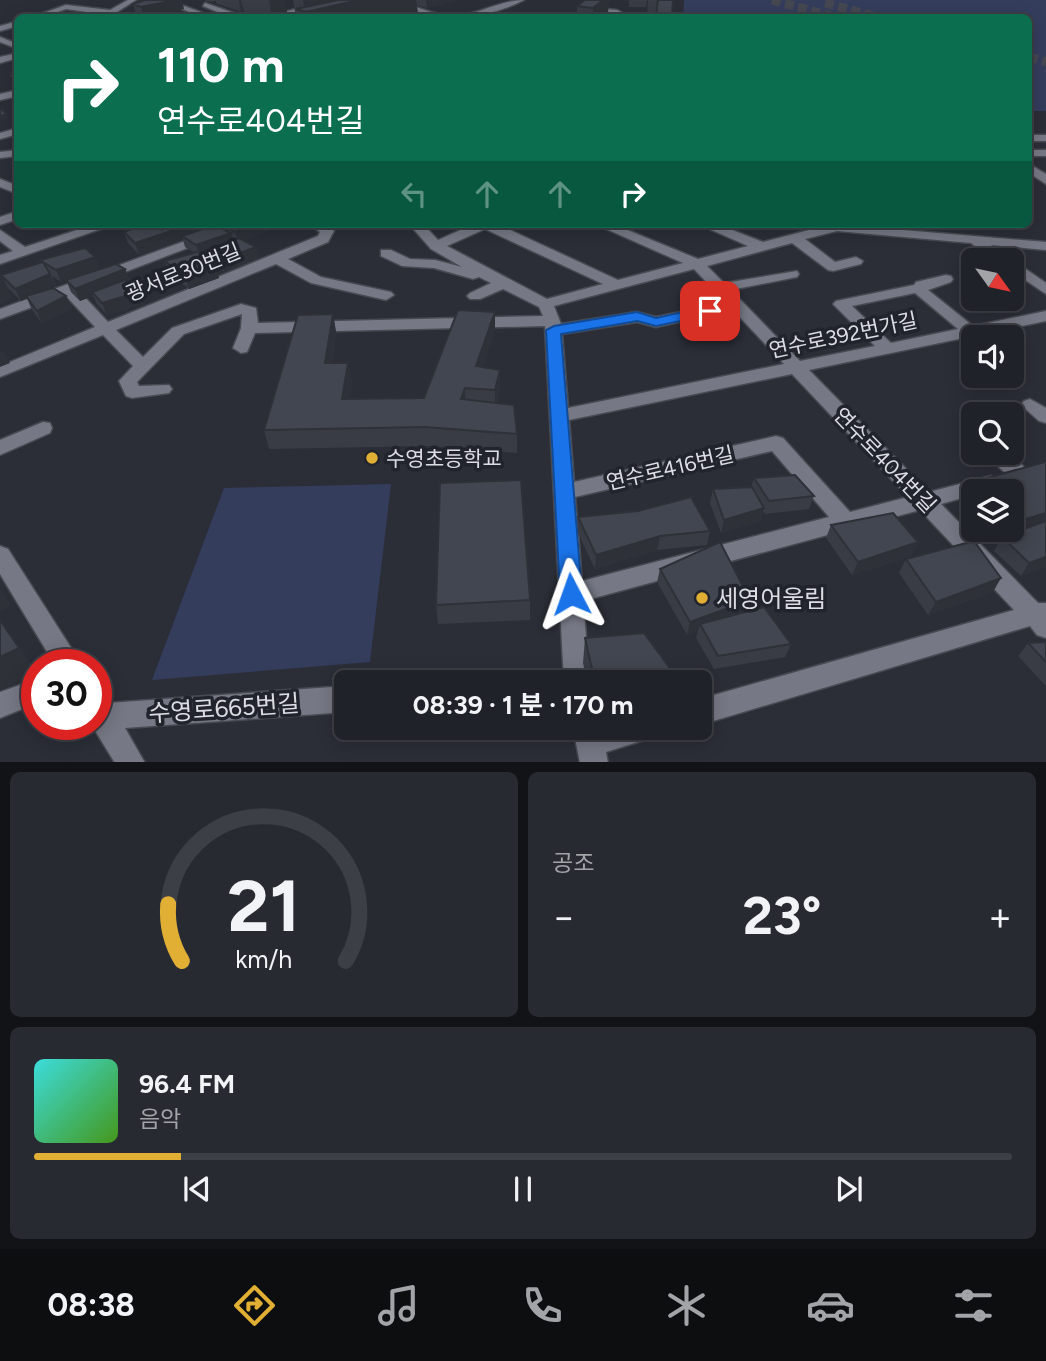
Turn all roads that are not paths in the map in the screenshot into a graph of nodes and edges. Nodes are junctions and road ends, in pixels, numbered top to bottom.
1 (133, 0) edge
2 (160, 0) edge
3 (197, 0) edge
4 (343, 0) edge
5 (386, 0) edge
6 (414, 0) edge
7 (521, 0) edge
8 (529, 0) edge
9 (606, 0) edge
10 (399, 4) junction
11 (544, 4) dead end
12 (381, 8) dead end
13 (91, 9) junction
14 (272, 10) dead end
15 (111, 12) junction
16 (201, 13) joint
17 (283, 13) joint
18 (436, 13) junction
19 (44, 14) edge
20 (78, 14) edge
21 (106, 14) edge
22 (116, 14) edge
23 (197, 14) edge
24 (228, 14) edge
25 (433, 14) edge
26 (439, 14) edge
27 (468, 14) edge
28 (615, 14) edge
29 (1032, 169) edge
30 (1046, 180) edge
31 (96, 228) edge
32 (200, 228) edge
33 (232, 228) edge
34 (322, 228) edge
35 (417, 228) edge
36 (477, 228) edge
37 (495, 228) edge
38 (612, 228) edge
39 (715, 228) edge
40 (834, 228) edge
41 (849, 228) edge
42 (942, 228) edge
43 (0, 234) edge
44 (211, 236) junction
45 (795, 238) junction
46 (975, 240) junction
47 (436, 246) junction
48 (1046, 246) edge
49 (763, 247) junction
50 (985, 248) edge
51 (23, 253) junction
52 (386, 253) dead end
53 (276, 258) junction
54 (0, 260) edge
55 (856, 261) dead end
56 (697, 264) junction
57 (1024, 272) edge
58 (792, 274) dead end
59 (946, 279) dead end
60 (503, 283) junction
61 (1042, 283) edge
62 (616, 285) junction
63 (720, 288) junction
64 (68, 289) junction
65 (911, 289) dead end
66 (386, 295) dead end
67 (475, 296) dead end
68 (737, 305) junction
69 (0, 314) edge
70 (1046, 316) edge
71 (551, 318) junction
72 (962, 325) edge
73 (1004, 325) edge
74 (107, 328) junction
75 (249, 328) junction
76 (961, 334) edge
77 (241, 348) dead end
78 (888, 349) junction
79 (142, 366) junction
80 (797, 368) junction
81 (0, 372) edge
82 (163, 389) dead end
83 (1030, 405) dead end
84 (559, 416) junction
85 (1046, 417) edge
86 (43, 428) dead end
87 (0, 447) edge
88 (1011, 465) edge
89 (1046, 468) edge
90 (1021, 474) junction
91 (564, 492) junction
92 (924, 500) junction
93 (845, 521) junction
94 (0, 555) edge
95 (571, 594) junction
96 (1042, 617) edge
97 (59, 649) edge
98 (576, 670) edge
99 (21, 697) edge
100 (334, 700) edge
101 (0, 705) edge
102 (712, 709) edge
103 (112, 712) edge
104 (112, 733) edge
105 (131, 762) edge

1 - 15 street
2 - 16 street
3 - 24 street
4 - 17 street
5 - 10 street
6 - 10 street
7 - 27 street
8 - 11 street
9 - 28 street
10 - 12 street
10 - 18 street
13 - 15 street
13 - 19 street
13 - 20 street
14 - 17 street
15 - 21 street
15 - 22 street
16 - 23 street
18 - 25 street
18 - 26 street
29 - 30 street
31 - 51 street
32 - 44 street
33 - 44 street
34 - 53 street, 광서로30번길
35 - 47 street
36 - 47 street
37 - 62 street
38 - 56 street
39 - 49 street
40 - 45 street
41 - 46 street
42 - 46 street
43 - 51 street
44 - 64 street
45 - 49 street
45 - 55 street
46 - 48 street
46 - 50 street
47 - 60 street
49 - 56 street
51 - 54 street
52 - 60 street
53 - 66 street
53 - 74 street, 광서로30번길
56 - 62 street
56 - 63 street, 연수로404번길
57 - 61 street
58 - 63 street
59 - 72 street, 연수로392번가길
60 - 67 street
60 - 71 street
62 - 71 street
63 - 68 street, 연수로404번길
64 - 69 street
64 - 74 street
65 - 78 street, 연수로392번가길
68 - 71 street
68 - 80 street, 연수로404번길
70 - 73 street, 연수로392번가길
71 - 75 street
71 - 84 street
74 - 79 street
74 - 81 street, 광서로30번길
75 - 77 street
75 - 79 street
76 - 78 street, 연수로392번가길
78 - 80 street, 연수로392번가길
79 - 82 street
80 - 84 street, 연수로392번가길
80 - 92 street, 연수로404번길
83 - 85 street
84 - 91 street
86 - 87 street
88 - 90 street
89 - 90 street
90 - 92 street
91 - 93 street, 연수로416번길
91 - 95 street
92 - 93 street
92 - 96 street, 연수로404번길
93 - 95 street
94 - 97 street
95 - 98 street
96 - 102 street, 연수로404번길
99 - 101 street
100 - 103 street, 수영로665번길
104 - 105 street

